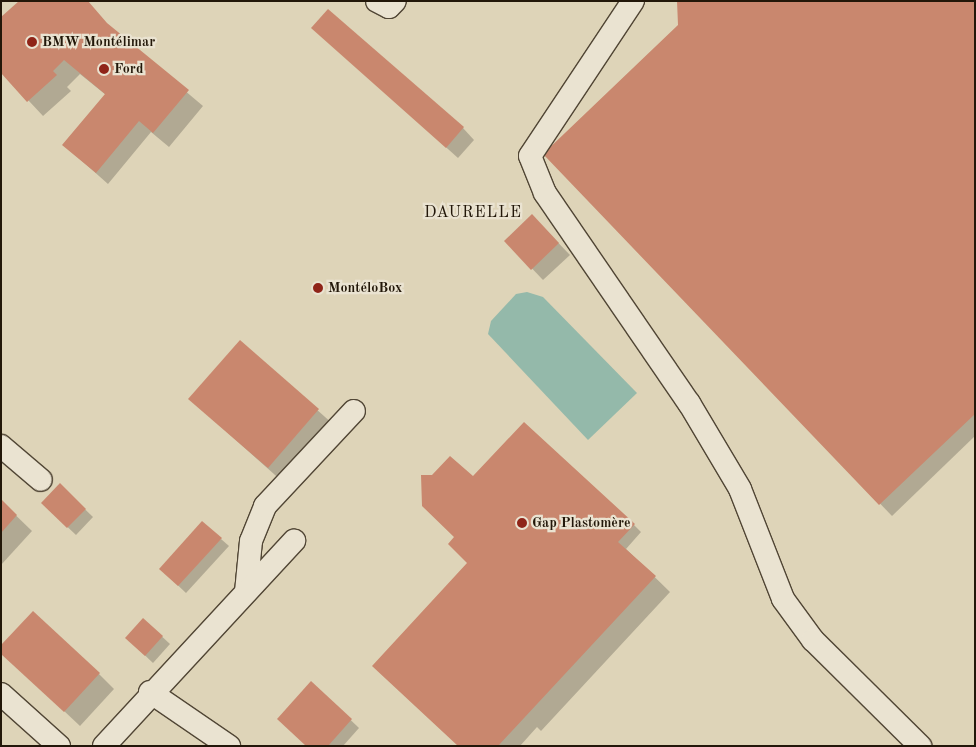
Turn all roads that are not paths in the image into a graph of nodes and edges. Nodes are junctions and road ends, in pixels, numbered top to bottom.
1 (377, 1) edge
2 (395, 1) edge
3 (633, 1) edge
4 (354, 411) dead end
5 (1, 446) edge
6 (41, 480) dead end
7 (294, 541) dead end
8 (246, 592) junction
9 (150, 692) junction
10 (1, 694) edge
11 (59, 746) edge
12 (104, 746) edge
13 (229, 746) edge
14 (920, 746) edge

1 - 2 street
3 - 14 street
4 - 8 street
5 - 6 street
7 - 8 street
8 - 9 street
9 - 12 street
9 - 13 street
10 - 11 street

